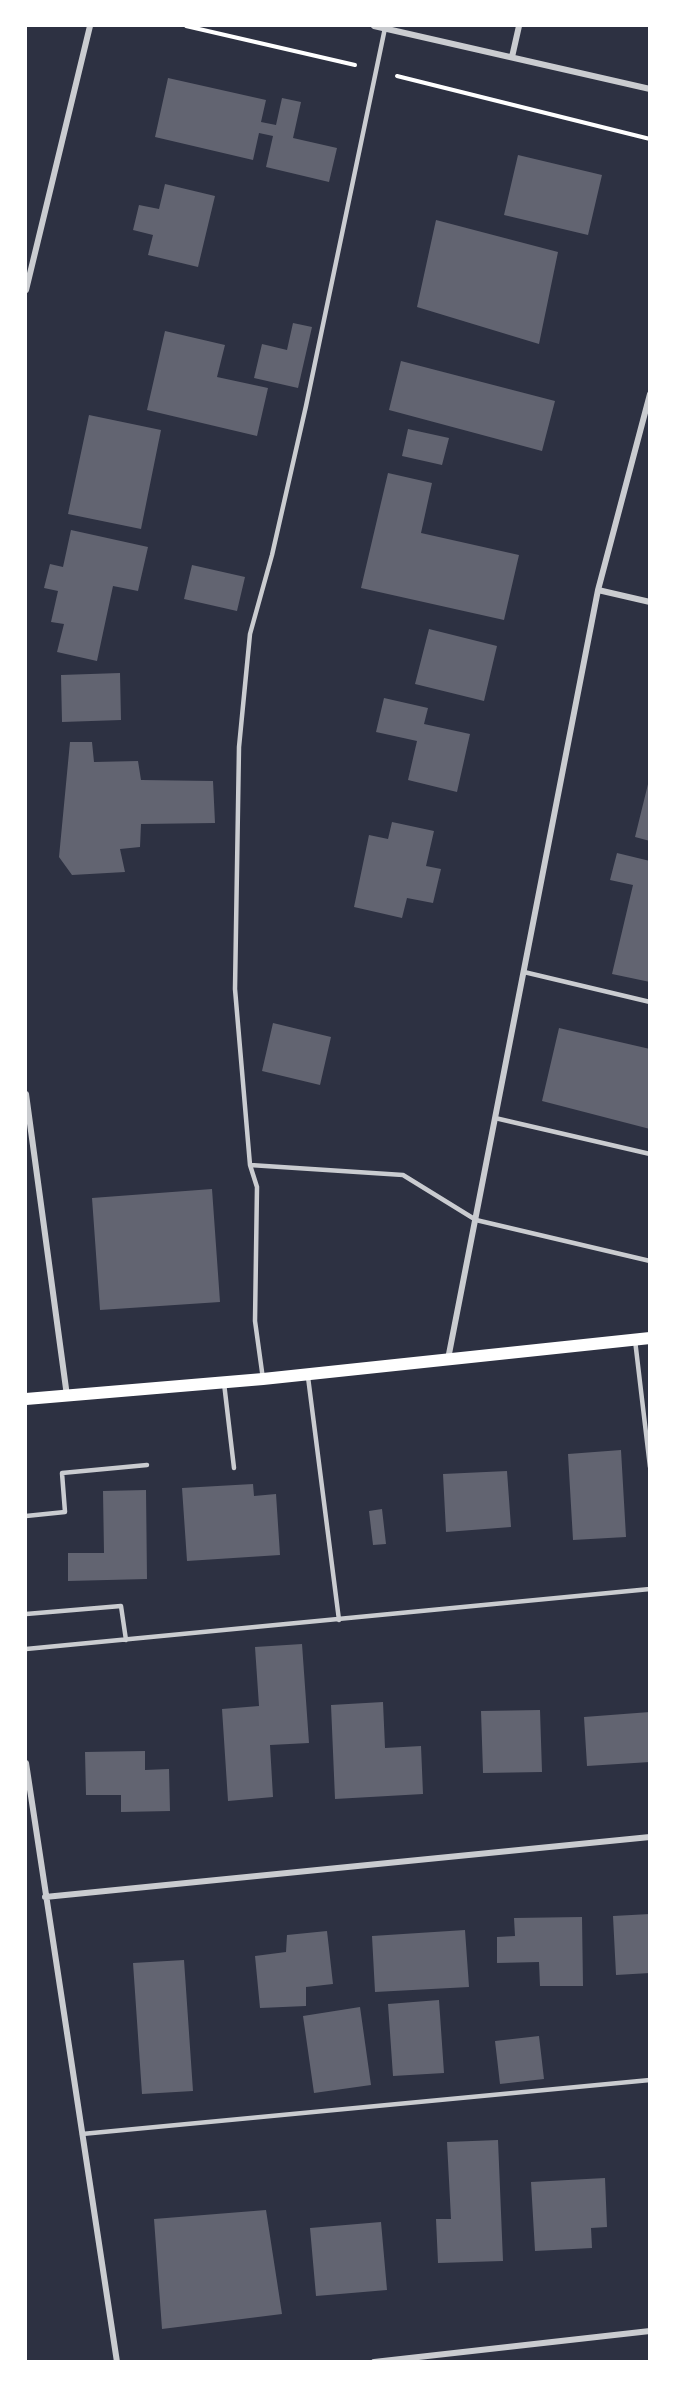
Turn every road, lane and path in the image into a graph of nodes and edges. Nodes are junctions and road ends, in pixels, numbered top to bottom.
1 (90, 26) edge
2 (186, 26) edge
3 (374, 26) edge
4 (519, 26) edge
5 (384, 28) junction
6 (512, 57) junction
7 (375, 70) junction
8 (650, 89) edge
9 (650, 139) edge
10 (26, 290) edge
11 (650, 394) edge
12 (598, 590) junction
13 (650, 602) edge
14 (524, 972) junction
15 (650, 1002) edge
16 (26, 1094) edge
17 (495, 1118) junction
18 (650, 1154) edge
19 (250, 1165) junction
20 (476, 1220) junction
21 (650, 1261) edge
22 (650, 1338) edge
23 (635, 1340) junction
24 (448, 1359) junction
25 (307, 1374) junction
26 (263, 1379) junction
27 (224, 1383) junction
28 (68, 1396) junction
29 (26, 1399) edge
30 (147, 1465) dead end
31 (650, 1467) edge
32 (234, 1468) dead end
33 (26, 1515) edge
34 (650, 1590) edge
35 (26, 1614) edge
36 (339, 1620) junction
37 (126, 1640) junction
38 (26, 1649) edge
39 (26, 1763) edge
40 (650, 1837) edge
41 (45, 1897) junction
42 (650, 2080) edge
43 (82, 2134) junction
44 (650, 2331) edge
45 (117, 2361) edge
46 (374, 2361) edge

1 - 10 street
2 - 7 path
3 - 5 street
4 - 6 street
5 - 6 street
5 - 7 lane
6 - 8 street
7 - 9 path
7 - 19 lane
11 - 12 street
12 - 13 street
12 - 14 street
14 - 15 lane
14 - 17 street
16 - 28 street
17 - 18 lane
17 - 20 street
19 - 20 lane
19 - 26 lane
20 - 21 lane
20 - 24 street
22 - 23 main road
23 - 24 main road
23 - 31 lane
24 - 25 main road
25 - 26 main road
25 - 36 lane
26 - 27 main road
27 - 28 main road
27 - 32 lane
28 - 29 main road
30 - 33 lane
34 - 36 lane
35 - 37 lane
36 - 37 lane
37 - 38 lane
39 - 41 street
40 - 41 street
41 - 43 street
42 - 43 lane
43 - 45 street
44 - 46 street

